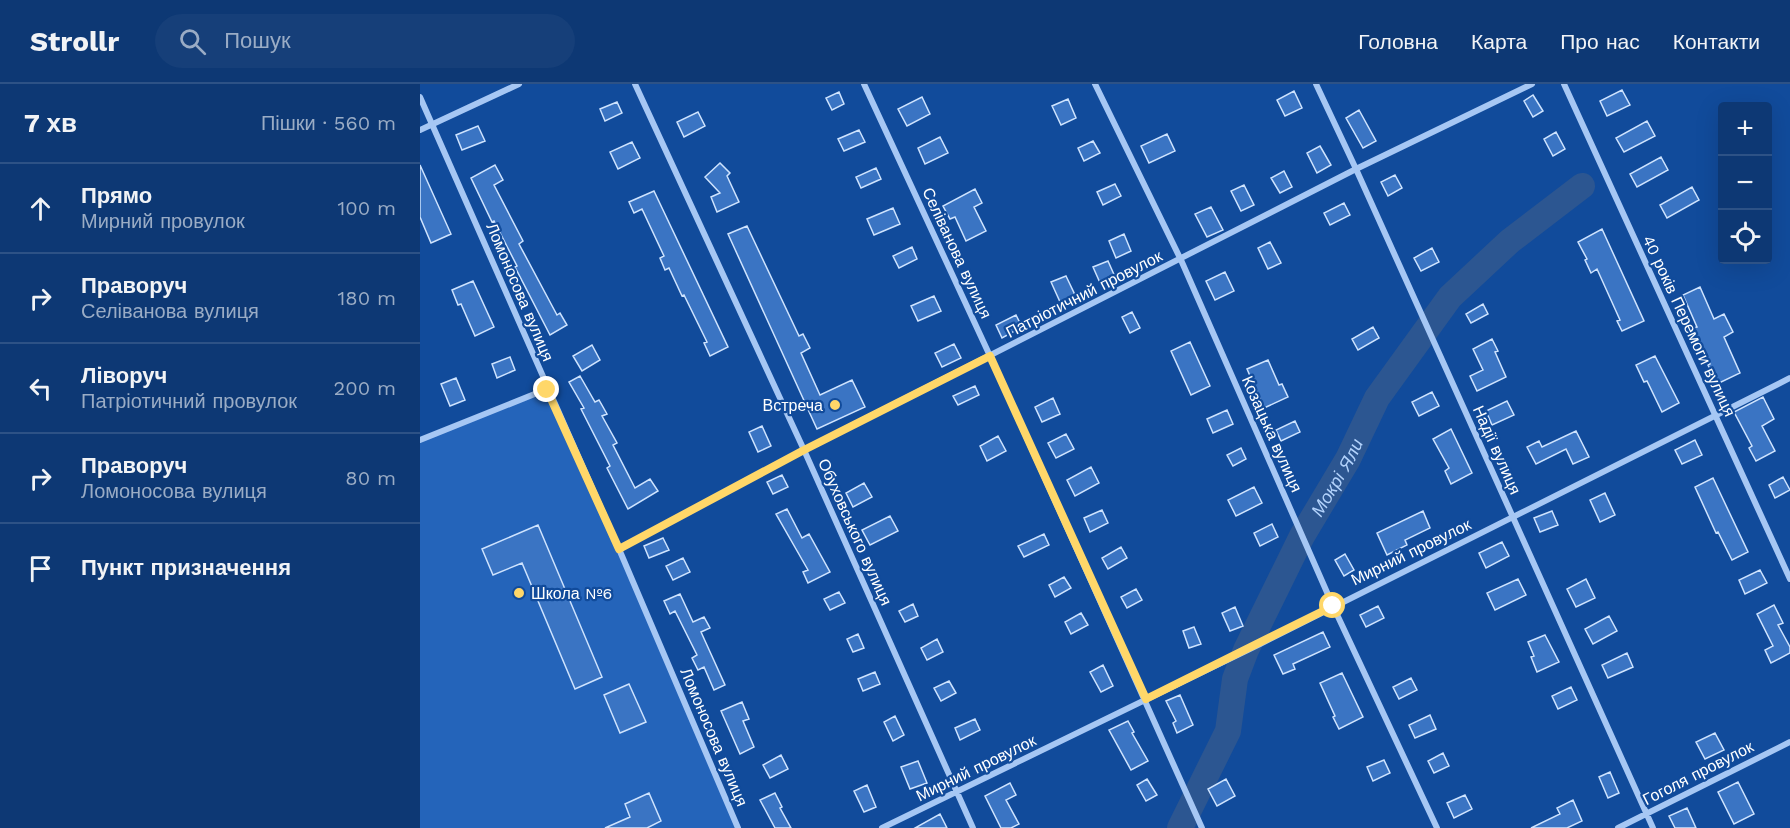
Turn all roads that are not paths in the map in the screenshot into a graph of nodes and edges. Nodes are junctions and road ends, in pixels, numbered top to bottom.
1 (519, 84) edge
2 (635, 84) edge
3 (864, 84) edge
4 (1095, 84) edge
5 (1316, 84) edge
6 (1532, 84) edge
7 (1564, 84) edge
8 (420, 97) edge
9 (433, 124) junction
10 (420, 130) edge
11 (1356, 169) junction
12 (1181, 260) junction
13 (990, 356) junction
14 (1790, 378) edge
15 (547, 390) junction
16 (1715, 415) junction
17 (420, 440) edge
18 (804, 450) junction
19 (1513, 518) junction
20 (619, 549) junction
21 (1790, 579) edge
22 (1333, 606) junction
23 (1146, 699) junction
24 (1790, 742) edge
25 (957, 792) junction
26 (1647, 815) junction
27 (738, 828) edge
28 (882, 828) edge
29 (973, 828) edge
30 (1202, 828) edge
31 (1437, 828) edge
32 (1618, 828) edge
33 (1653, 828) edge

1 - 9 street
2 - 18 street, Обуховського вулиця
3 - 13 street, Селіванова вулиця
4 - 12 street, Козацька вулиця
5 - 11 street, Надії вулиця
6 - 11 street, Патріотичний провулок
7 - 16 street, 40 років Перемоги вулиця
8 - 9 street, Ломоносова вулиця
9 - 10 street
9 - 15 street, Ломоносова вулиця
11 - 12 street, Патріотичний провулок
11 - 19 street, Надії вулиця
12 - 13 street, Патріотичний провулок
12 - 22 street, Козацька вулиця
13 - 18 street, Патріотичний провулок
13 - 23 street, Селіванова вулиця
14 - 16 street, Мирний провулок
15 - 17 street
15 - 20 street, Ломоносова вулиця
16 - 19 street, Мирний провулок
16 - 21 street, 40 років Перемоги вулиця
18 - 20 street, Патріотичний провулок
18 - 25 street, Обуховського вулиця
19 - 22 street, Мирний провулок
19 - 26 street, Надії вулиця
20 - 27 street, Ломоносова вулиця
22 - 23 street, Мирний провулок
22 - 31 street, Козацька вулиця
23 - 25 street, Мирний провулок
23 - 30 street, Селіванова вулиця
24 - 26 street, Гоголя провулок
25 - 28 street, Мирний провулок
25 - 29 street, Обуховського вулиця
26 - 32 street, Гоголя провулок
26 - 33 street, Надії вулиця

